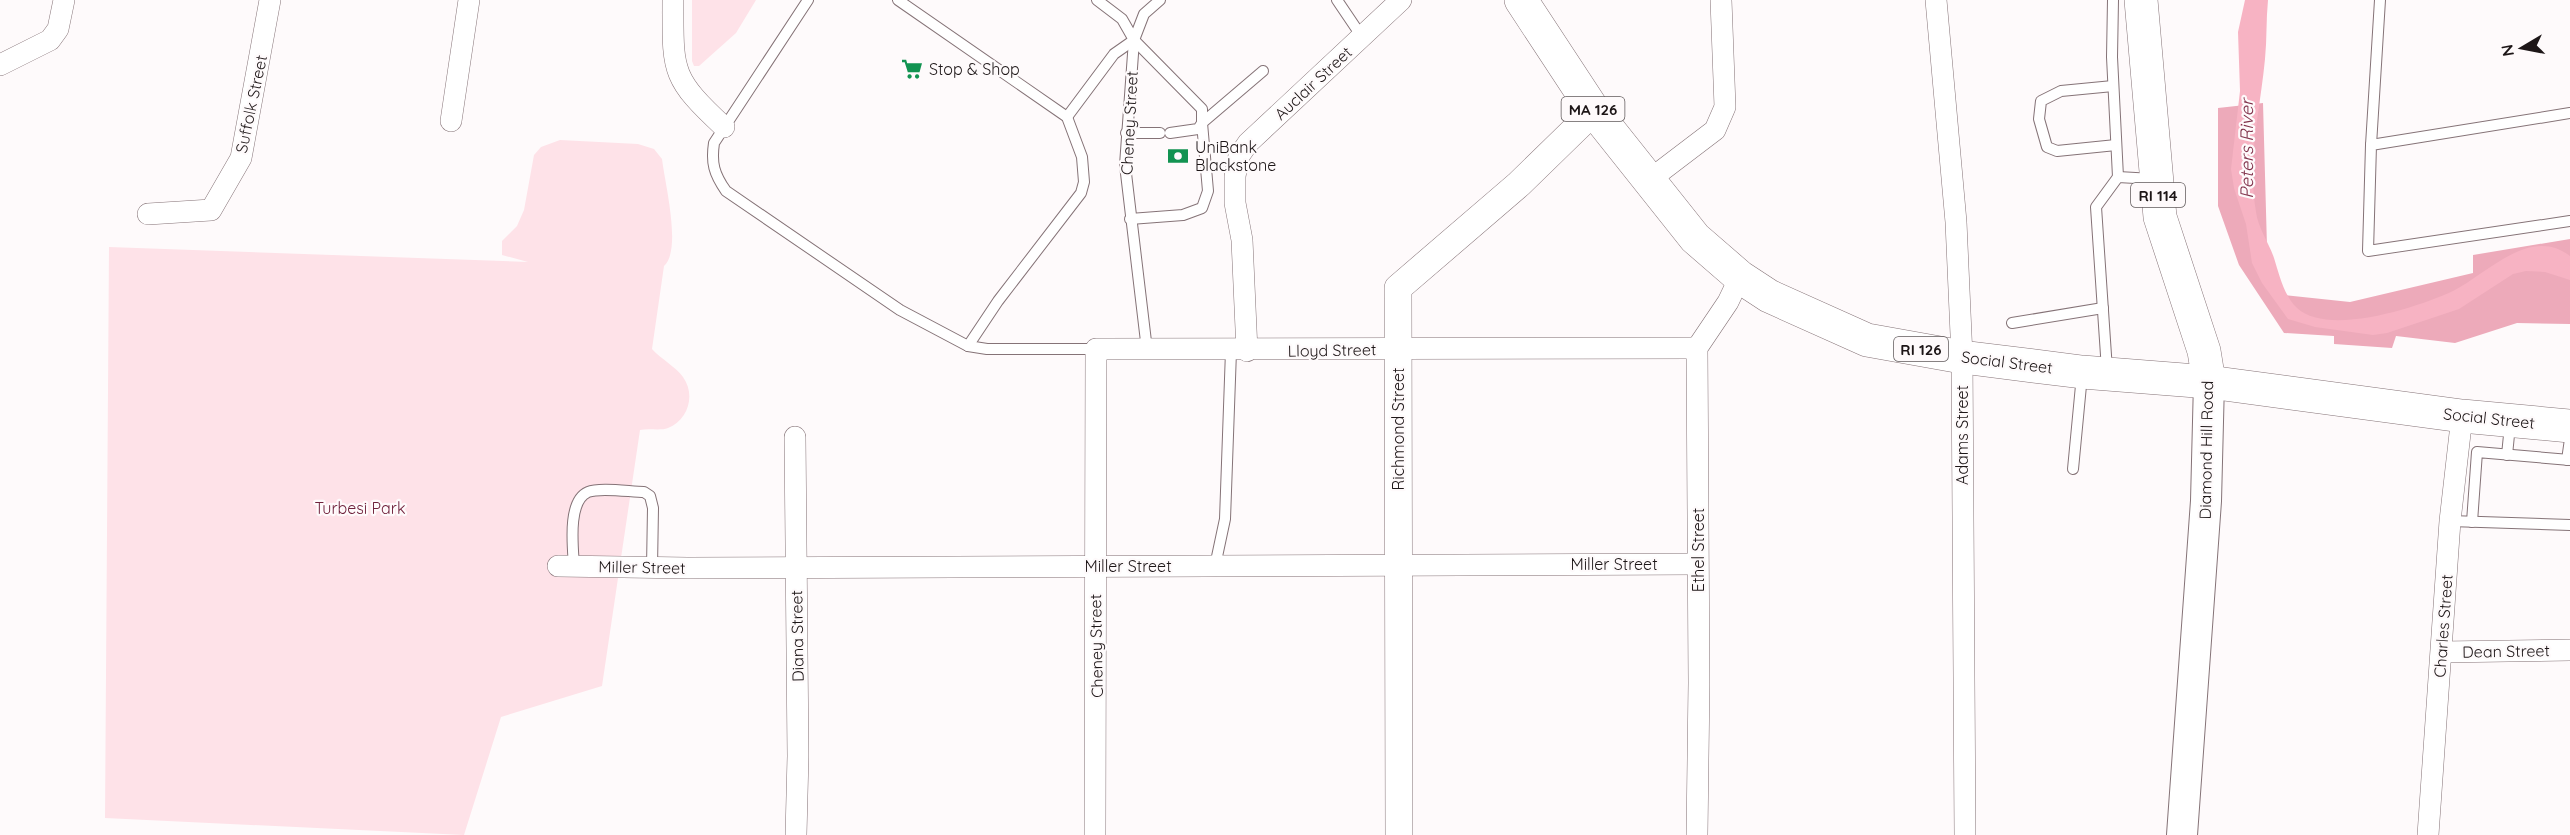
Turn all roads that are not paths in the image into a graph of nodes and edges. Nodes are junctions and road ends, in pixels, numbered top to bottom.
1 (64, 0) edge
2 (270, 0) edge
3 (469, 0) edge
4 (673, 0) edge
5 (808, 0) edge
6 (898, 0) edge
7 (1097, 0) edge
8 (1160, 0) edge
9 (1337, 0) edge
10 (1401, 0) edge
11 (1521, 0) edge
12 (1721, 0) edge
13 (1936, 0) edge
14 (2112, 0) edge
15 (2141, 0) edge
16 (2380, 0) edge
17 (1362, 37) junction
18 (1134, 40) junction
19 (0, 65) edge
20 (1263, 71) dead end
21 (2113, 86) junction
22 (1594, 111) junction
23 (2570, 112) edge
24 (1067, 117) junction
25 (451, 120) dead end
26 (1202, 123) junction
27 (724, 127) junction
28 (1126, 133) junction
29 (2116, 145) junction
30 (2371, 145) junction
31 (2118, 177) junction
32 (2156, 179) junction
33 (1648, 181) junction
34 (1673, 213) joint
35 (148, 214) dead end
36 (1130, 219) junction
37 (2570, 221) edge
38 (1740, 277) junction
39 (2103, 308) junction
40 (2012, 323) dead end
41 (968, 346) junction
42 (1697, 348) junction
43 (1399, 349) junction
44 (1096, 350) junction
45 (1147, 350) junction
46 (1239, 351) junction
47 (1962, 357) junction
48 (2095, 373) junction
49 (2209, 382) junction
50 (2462, 417) junction
51 (2510, 421) junction
52 (2570, 426) edge
53 (795, 436) dead end
54 (2570, 439) edge
55 (2507, 454) junction
56 (2569, 460) edge
57 (2073, 469) dead end
58 (2450, 521) junction
59 (2472, 522) junction
60 (2570, 525) edge
61 (1398, 564) junction
62 (1697, 564) junction
63 (566, 566) joint
64 (1215, 566) junction
65 (652, 567) junction
66 (796, 567) junction
67 (1095, 567) junction
68 (2570, 650) edge
69 (2442, 652) junction
70 (796, 835) edge
71 (1095, 835) edge
72 (1400, 835) edge
73 (1697, 835) edge
74 (1965, 835) edge
75 (2182, 835) edge
76 (2428, 835) edge

1 - 19 street
2 - 35 street, Suffolk Street
3 - 25 street
4 - 27 street
5 - 27 lane
6 - 24 lane
7 - 18 lane
8 - 18 lane
9 - 17 lane
10 - 17 street, Auclair Street
11 - 22 main road, Social Street / MA 126
12 - 33 street
13 - 47 street, Adams Street
14 - 21 lane
15 - 32 main road, Diamond Hill Road / RI 114
16 - 30 lane
17 - 46 street, Auclair Street
18 - 24 lane
18 - 26 lane
18 - 28 lane, Cheney Street
20 - 26 lane
21 - 29 lane
21 - 29 lane
22 - 33 main road, Social Street / MA 126
22 - 43 street, Richmond Street
23 - 30 lane
24 - 41 lane
26 - 28 lane
26 - 36 lane
27 - 41 lane
28 - 36 lane, Cheney Street
29 - 31 lane
30 - 37 lane
31 - 32 lane
31 - 39 lane
32 - 49 main road, Diamond Hill Road / RI 114
33 - 34 main road, Social Street / MA 126
34 - 38 main road, Social Street / RI 126
36 - 45 lane, Cheney Street
38 - 42 street
38 - 47 main road, Social Street / RI 126
39 - 40 lane
39 - 48 lane
41 - 44 lane, Lloyd Street
42 - 43 street, Lloyd Street
42 - 62 street, Ethel Street
43 - 46 street, Lloyd Street
43 - 61 street, Richmond Street
44 - 45 street, Lloyd Street
44 - 67 street, Cheney Street
45 - 46 street, Lloyd Street
46 - 64 lane
47 - 48 main road, Social Street / RI 126
47 - 74 street, Adams Street
48 - 49 main road, Social Street / RI 126
48 - 57 lane
49 - 50 main road, Social Street
49 - 75 main road, Diamond Hill Road / RI 114
50 - 51 main road, Social Street
50 - 58 street, Charles Street
51 - 52 main road, Social Street
51 - 55 lane
53 - 66 street, Diana Street
54 - 56 lane
55 - 56 lane
55 - 59 lane
58 - 59 lane
58 - 69 street, Charles Street
59 - 60 lane
61 - 62 street, Miller Street
61 - 64 street, Miller Street
61 - 72 street, Richmond Street
62 - 73 street, Ethel Street
63 - 65 street, Miller Street
63 - 65 lane
64 - 67 street, Miller Street
65 - 66 street, Miller Street
66 - 67 street, Miller Street
66 - 70 street, Diana Street
67 - 71 street, Cheney Street
68 - 69 street, Dean Street
69 - 76 street, Charles Street

